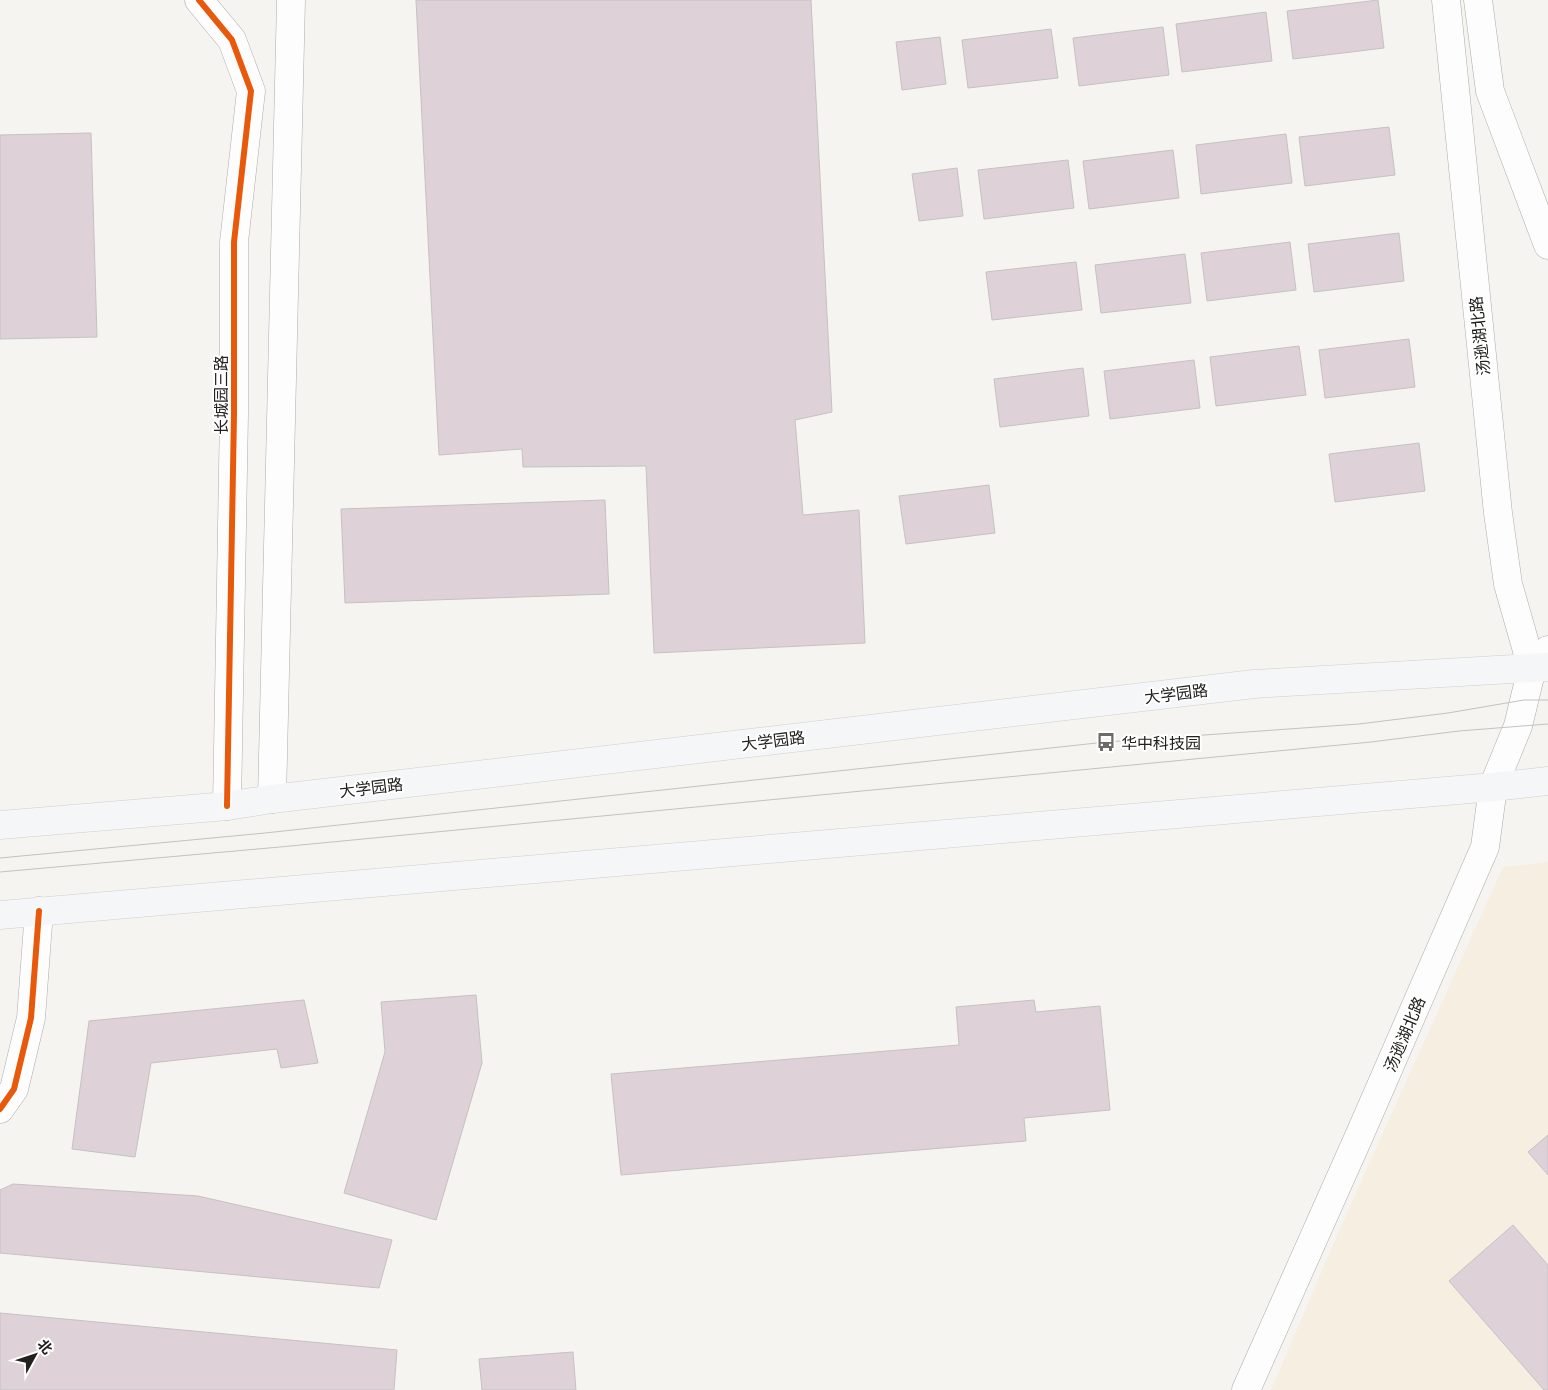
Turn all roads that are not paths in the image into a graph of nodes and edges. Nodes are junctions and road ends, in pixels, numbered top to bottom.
1 (199, 0) edge
2 (291, 0) edge
3 (1446, 0) edge
4 (1478, 0) edge
5 (1548, 245) edge
6 (1543, 662) edge
7 (1548, 781) edge
8 (1493, 787) junction
9 (272, 799) junction
10 (227, 806) junction
11 (0, 825) edge
12 (39, 911) junction
13 (0, 915) edge
14 (0, 1109) edge
15 (1246, 1390) edge

1 - 10 street, 长城园三路
2 - 9 street
3 - 6 street, 汤逊湖北路
4 - 5 street
6 - 8 street, 汤逊湖北路
6 - 9 main road, 大学园路
7 - 8 main road
8 - 12 main road
8 - 15 street, 汤逊湖北路
9 - 10 main road, 大学园路
10 - 11 main road, 大学园路
12 - 13 main road
12 - 14 street

